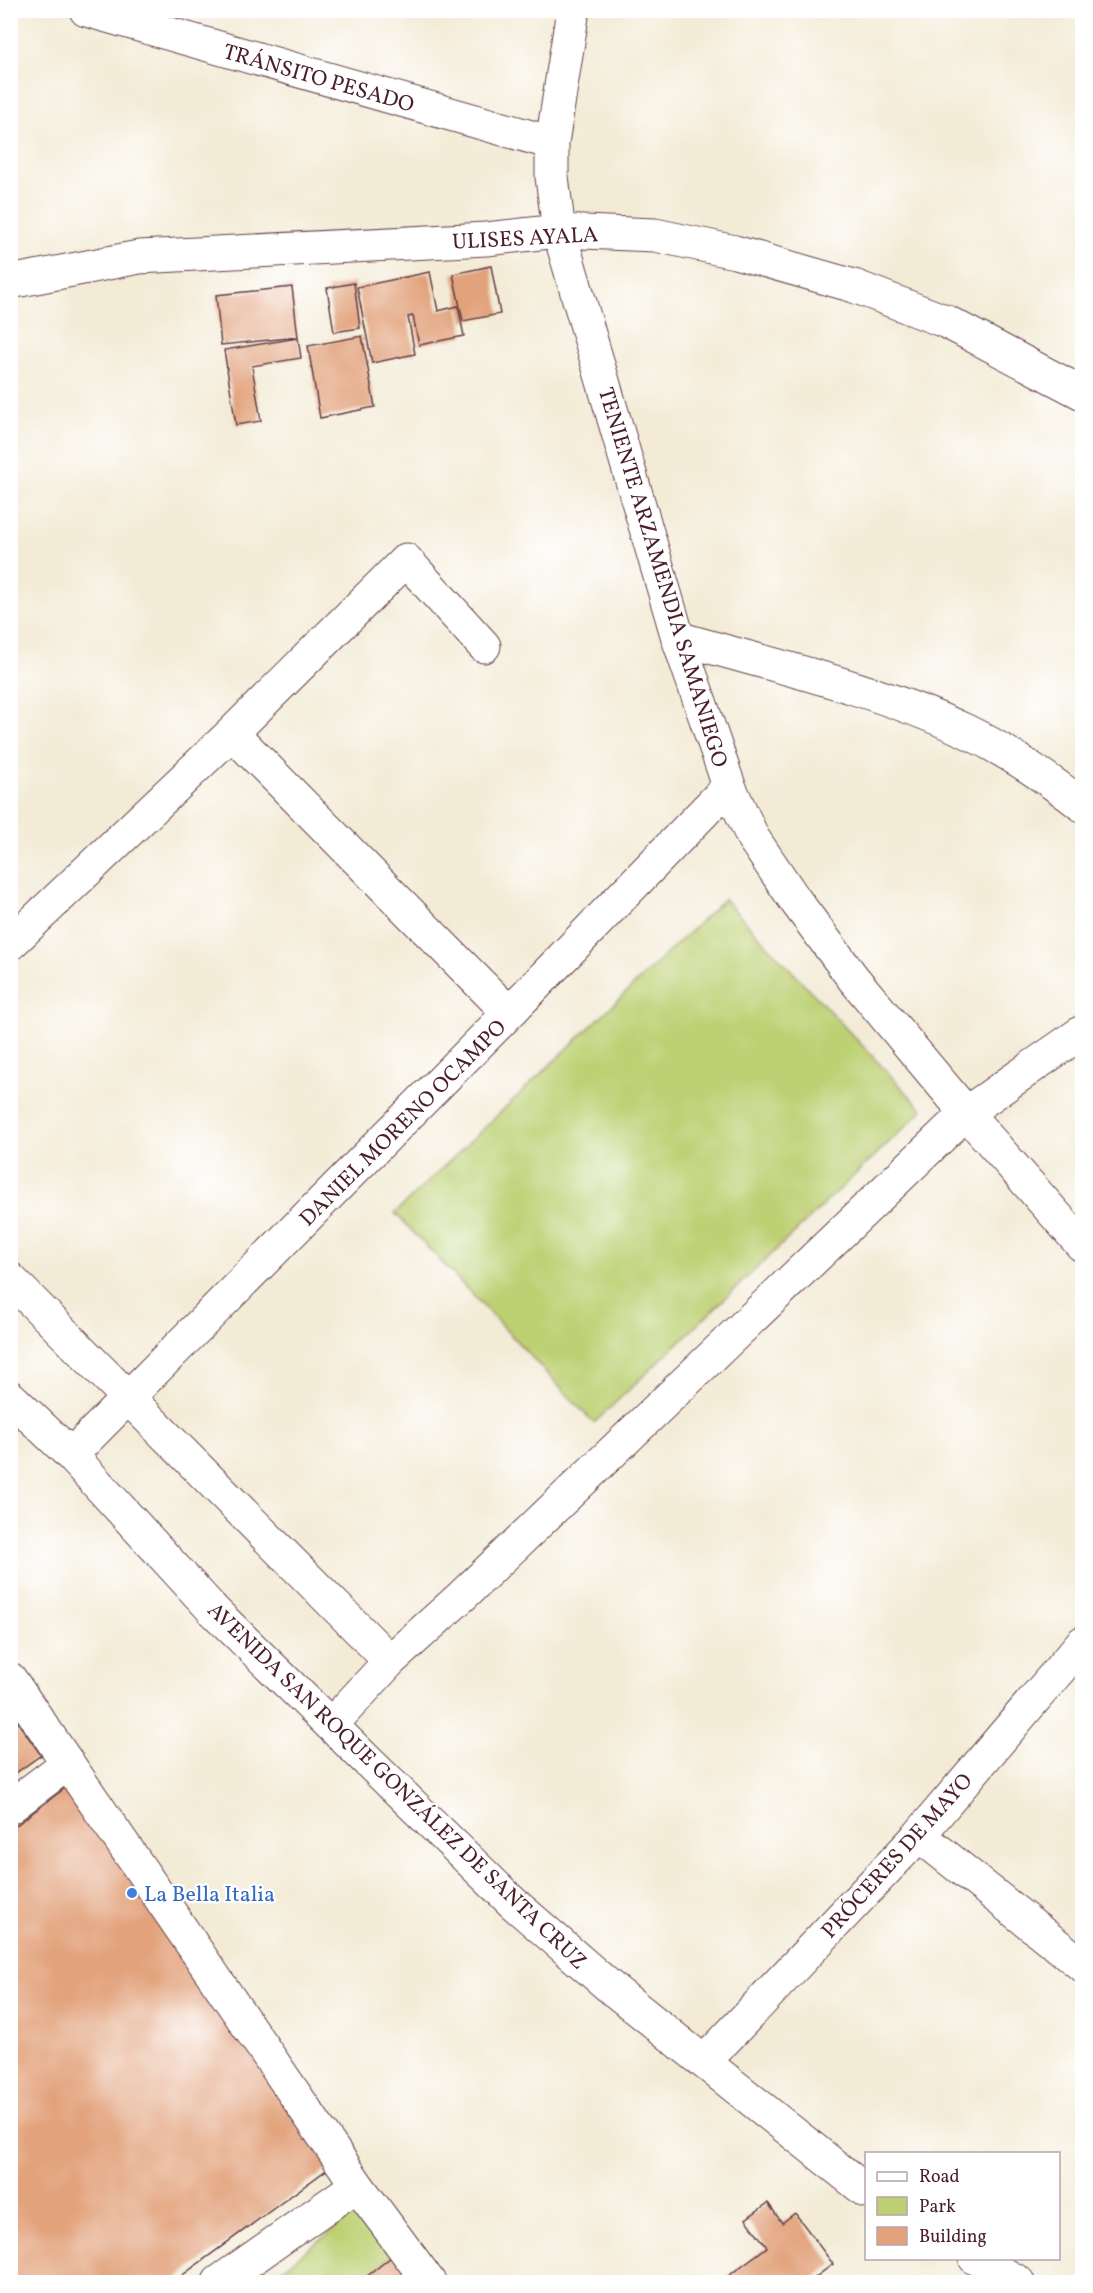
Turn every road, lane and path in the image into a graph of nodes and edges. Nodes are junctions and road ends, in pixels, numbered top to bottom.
1 (86, 10) edge
2 (573, 10) edge
3 (552, 143) junction
4 (559, 231) junction
5 (10, 282) edge
6 (1083, 393) edge
7 (678, 638) junction
8 (484, 646) dead end
9 (232, 733) junction
10 (729, 786) junction
11 (1083, 805) edge
12 (10, 944) edge
13 (509, 1013) junction
14 (1083, 1032) edge
15 (966, 1113) junction
16 (1083, 1245) edge
17 (10, 1279) edge
18 (10, 1397) edge
19 (128, 1397) junction
20 (71, 1455) junction
21 (1083, 1643) edge
22 (390, 1661) junction
23 (10, 1679) edge
24 (331, 1725) junction
25 (68, 1763) junction
26 (10, 1807) edge
27 (919, 1835) junction
28 (1083, 1965) edge
29 (704, 2062) junction
30 (357, 2185) junction
31 (865, 2189) edge
32 (977, 2260) edge
33 (219, 2283) edge
34 (429, 2283) edge
35 (1018, 2283) edge

1 - 3 main road, TRÁNSITO PESADO
2 - 3 main road, TENIENTE ARZAMENDIA SAMANIEGO
3 - 4 main road, TENIENTE ARZAMENDIA SAMANIEGO
4 - 5 main road, ULISES AYALA
4 - 6 main road, ULISES AYALA
4 - 7 main road, TENIENTE ARZAMENDIA SAMANIEGO
7 - 10 main road, TENIENTE ARZAMENDIA SAMANIEGO
7 - 11 main road
8 - 9 main road
9 - 12 main road
9 - 13 main road
10 - 13 main road, DANIEL MORENO OCAMPO
10 - 15 main road, TENIENTE ARZAMENDIA SAMANIEGO
13 - 19 main road, DANIEL MORENO OCAMPO
14 - 15 main road
15 - 16 main road, TENIENTE ARZAMENDIA SAMANIEGO
15 - 22 main road
17 - 19 main road
18 - 20 main road, AVENIDA SAN ROQUE GONZÁLEZ DE SANTA CRUZ
19 - 20 main road, DANIEL MORENO OCAMPO
19 - 22 main road
20 - 24 main road, AVENIDA SAN ROQUE GONZÁLEZ DE SANTA CRUZ
21 - 27 main road, PRÓCERES DE MAYO
22 - 24 main road
23 - 25 main road
24 - 29 main road, AVENIDA SAN ROQUE GONZÁLEZ DE SANTA CRUZ
25 - 26 main road
25 - 30 main road
27 - 28 main road
27 - 29 main road, PRÓCERES DE MAYO
29 - 31 main road, AVENIDA SAN ROQUE GONZÁLEZ DE SANTA CRUZ
30 - 33 main road
30 - 34 main road
32 - 35 main road

